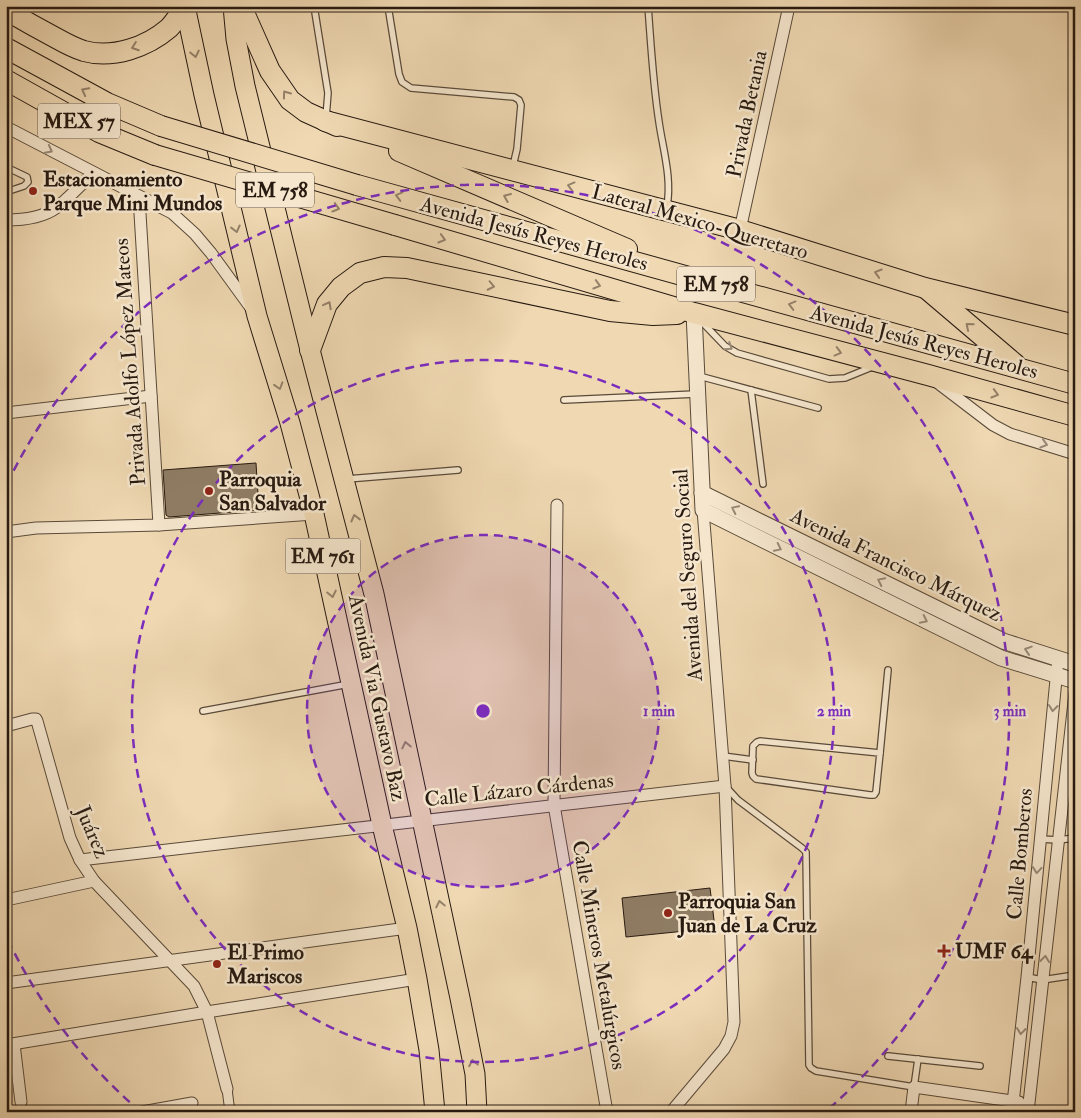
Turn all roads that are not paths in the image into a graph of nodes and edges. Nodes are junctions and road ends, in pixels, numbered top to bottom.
1 (185, 6) edge
2 (233, 6) edge
3 (241, 6) edge
4 (314, 6) edge
5 (388, 6) edge
6 (648, 6) edge
7 (790, 6) edge
8 (6, 10) edge
9 (6, 48) edge
10 (6, 80) edge
11 (325, 121) junction
12 (6, 127) edge
13 (155, 155) joint
14 (6, 167) edge
15 (512, 170) junction
16 (94, 173) junction
17 (6, 192) edge
18 (139, 197) junction
19 (666, 211) junction
20 (6, 220) edge
21 (740, 230) junction
22 (697, 279) junction
23 (925, 288) junction
24 (694, 313) junction
25 (257, 316) junction
26 (1075, 325) edge
27 (310, 350) junction
28 (881, 363) junction
29 (1020, 368) junction
30 (697, 375) junction
31 (928, 376) junction
32 (1075, 384) edge
33 (751, 390) junction
34 (698, 394) junction
35 (151, 396) junction
36 (564, 400) dead end
37 (818, 408) dead end
38 (6, 413) edge
39 (1075, 416) edge
40 (1075, 454) edge
41 (458, 470) dead end
42 (344, 479) junction
43 (763, 484) dead end
44 (702, 493) junction
45 (557, 505) dead end
46 (703, 510) junction
47 (314, 514) junction
48 (159, 525) junction
49 (6, 532) edge
50 (1058, 660) junction
51 (1075, 664) edge
52 (888, 670) dead end
53 (1056, 676) junction
54 (1075, 682) edge
55 (351, 684) junction
56 (1075, 693) edge
57 (203, 710) dead end
58 (6, 726) edge
59 (880, 753) junction
60 (722, 756) junction
61 (753, 760) junction
62 (725, 786) junction
63 (554, 805) junction
64 (422, 820) junction
65 (382, 825) junction
66 (1075, 838) edge
67 (1040, 839) junction
68 (1058, 840) junction
69 (80, 860) junction
70 (94, 881) junction
71 (6, 900) edge
72 (407, 928) junction
73 (171, 961) junction
74 (1075, 975) edge
75 (1028, 977) junction
76 (417, 979) junction
77 (1042, 980) junction
78 (6, 983) edge
79 (207, 1012) junction
80 (10, 1045) edge
81 (888, 1056) dead end
82 (918, 1059) junction
83 (980, 1066) dead end
84 (914, 1087) junction
85 (227, 1089) joint
86 (21, 1102) dead end
87 (192, 1103) dead end
88 (1012, 1106) edge
89 (1028, 1107) edge
90 (142, 1112) edge
91 (230, 1112) edge
92 (436, 1112) edge
93 (477, 1112) edge
94 (606, 1112) edge
95 (671, 1112) edge
96 (911, 1112) edge

1 -> 8 highway
1 -> 25 main road, Avenida Via Gustavo Baz / EM 761
2 - 27 main road, Avenida Via Gustavo Baz / EM 761
11 -> 3 highway
4 - 11 lane
5 - 15 lane
6 - 19 lane
7 - 21 street, Privada Betania
22 -> 9 highway, Avenida Jesús Reyes Heroles / EM 758, bridge
10 - 13 highway, MEX 57
11 - 15 highway, Lateral Mexico-Queretaro
22 -> 11 highway
12 -> 16 street
13 -> 24 highway, Avenida Jesús Reyes Heroles / EM 758, bridge
14 - 17 lane
19 -> 15 highway, Lateral Mexico-Queretaro
16 - 18 street
16 - 20 street
18 - 25 street
18 - 35 street, Privada Adolfo López Mateos
19 - 21 highway, Lateral Mexico-Queretaro
23 -> 21 highway, Lateral Mexico-Queretaro
29 -> 22 highway, Avenida Jesús Reyes Heroles / EM 758
23 - 26 highway, Lateral Mexico-Queretaro
29 -> 23 highway
27 -> 24 highway
24 -> 28 highway, Avenida Jesús Reyes Heroles / EM 758
24 -> 28 lane
24 - 30 street, Avenida del Seguro Social
25 -> 47 main road, Avenida Via Gustavo Baz / EM 761
27 - 42 main road, Avenida Via Gustavo Baz / EM 761
28 - 31 highway, Avenida Jesús Reyes Heroles / EM 758
29 - 32 highway, Avenida Jesús Reyes Heroles / EM 758
30 - 33 lane
30 - 34 street, Avenida del Seguro Social
31 -> 39 highway, Avenida Jesús Reyes Heroles / EM 758
31 -> 40 street
33 - 37 lane
33 - 43 lane
34 - 36 lane
34 - 44 street, Avenida del Seguro Social
35 - 38 street
35 - 48 street, Privada Adolfo López Mateos
41 - 42 lane
64 -> 42 main road, Avenida Via Gustavo Baz / EM 761
44 - 46 street, Avenida del Seguro Social
50 -> 44 street, Avenida Francisco Márquez
45 - 63 street, Calle Mineros Metalúrgicos
46 -> 53 street, Avenida Francisco Márquez
46 - 60 street, Avenida del Seguro Social
47 - 48 street
47 -> 55 main road, Avenida Via Gustavo Baz / EM 761
48 - 49 street
50 - 51 street, Avenida Francisco Márquez
50 - 53 street, Calle Bomberos
52 - 59 lane
53 - 54 street, Avenida Francisco Márquez
53 -> 67 street, Calle Bomberos
55 - 57 lane
55 - 65 main road, Avenida Via Gustavo Baz / EM 761
56 - 68 street, Calle Bomberos
58 - 69 street, Juárez
59 - 61 lane
59 - 61 lane
60 - 61 lane
60 - 62 street, Avenida del Seguro Social
62 - 63 street, Calle Lázaro Cárdenas
62 - 84 lane
62 - 95 street, Avenida del Seguro Social
63 - 64 street, Calle Lázaro Cárdenas
63 - 94 street, Calle Mineros Metalúrgicos
64 - 65 street, Calle Lázaro Cárdenas
93 -> 64 main road, Avenida Via Gustavo Baz / EM 761
65 - 69 street, Calle Lázaro Cárdenas
65 - 72 main road, Avenida Via Gustavo Baz / EM 761
66 - 68 lane
67 - 68 lane
67 -> 75 street, Calle Bomberos
77 -> 68 street, Calle Bomberos
69 - 70 street, Juárez
70 - 71 street
70 - 73 street, Juárez
72 - 73 street
72 - 76 main road, Avenida Via Gustavo Baz / EM 761
73 - 78 street
73 - 79 street, Juárez
74 - 77 lane
75 - 77 lane
75 -> 88 street, Calle Bomberos
76 - 79 street
76 - 92 main road, Avenida Via Gustavo Baz / EM 761
77 - 89 street, Calle Bomberos
79 - 80 street
79 - 85 street, Juárez
80 - 86 street
81 - 82 lane
82 - 83 lane
82 - 84 lane
84 - 88 street
84 - 96 street
85 - 91 street
87 - 90 street
88 - 89 street

